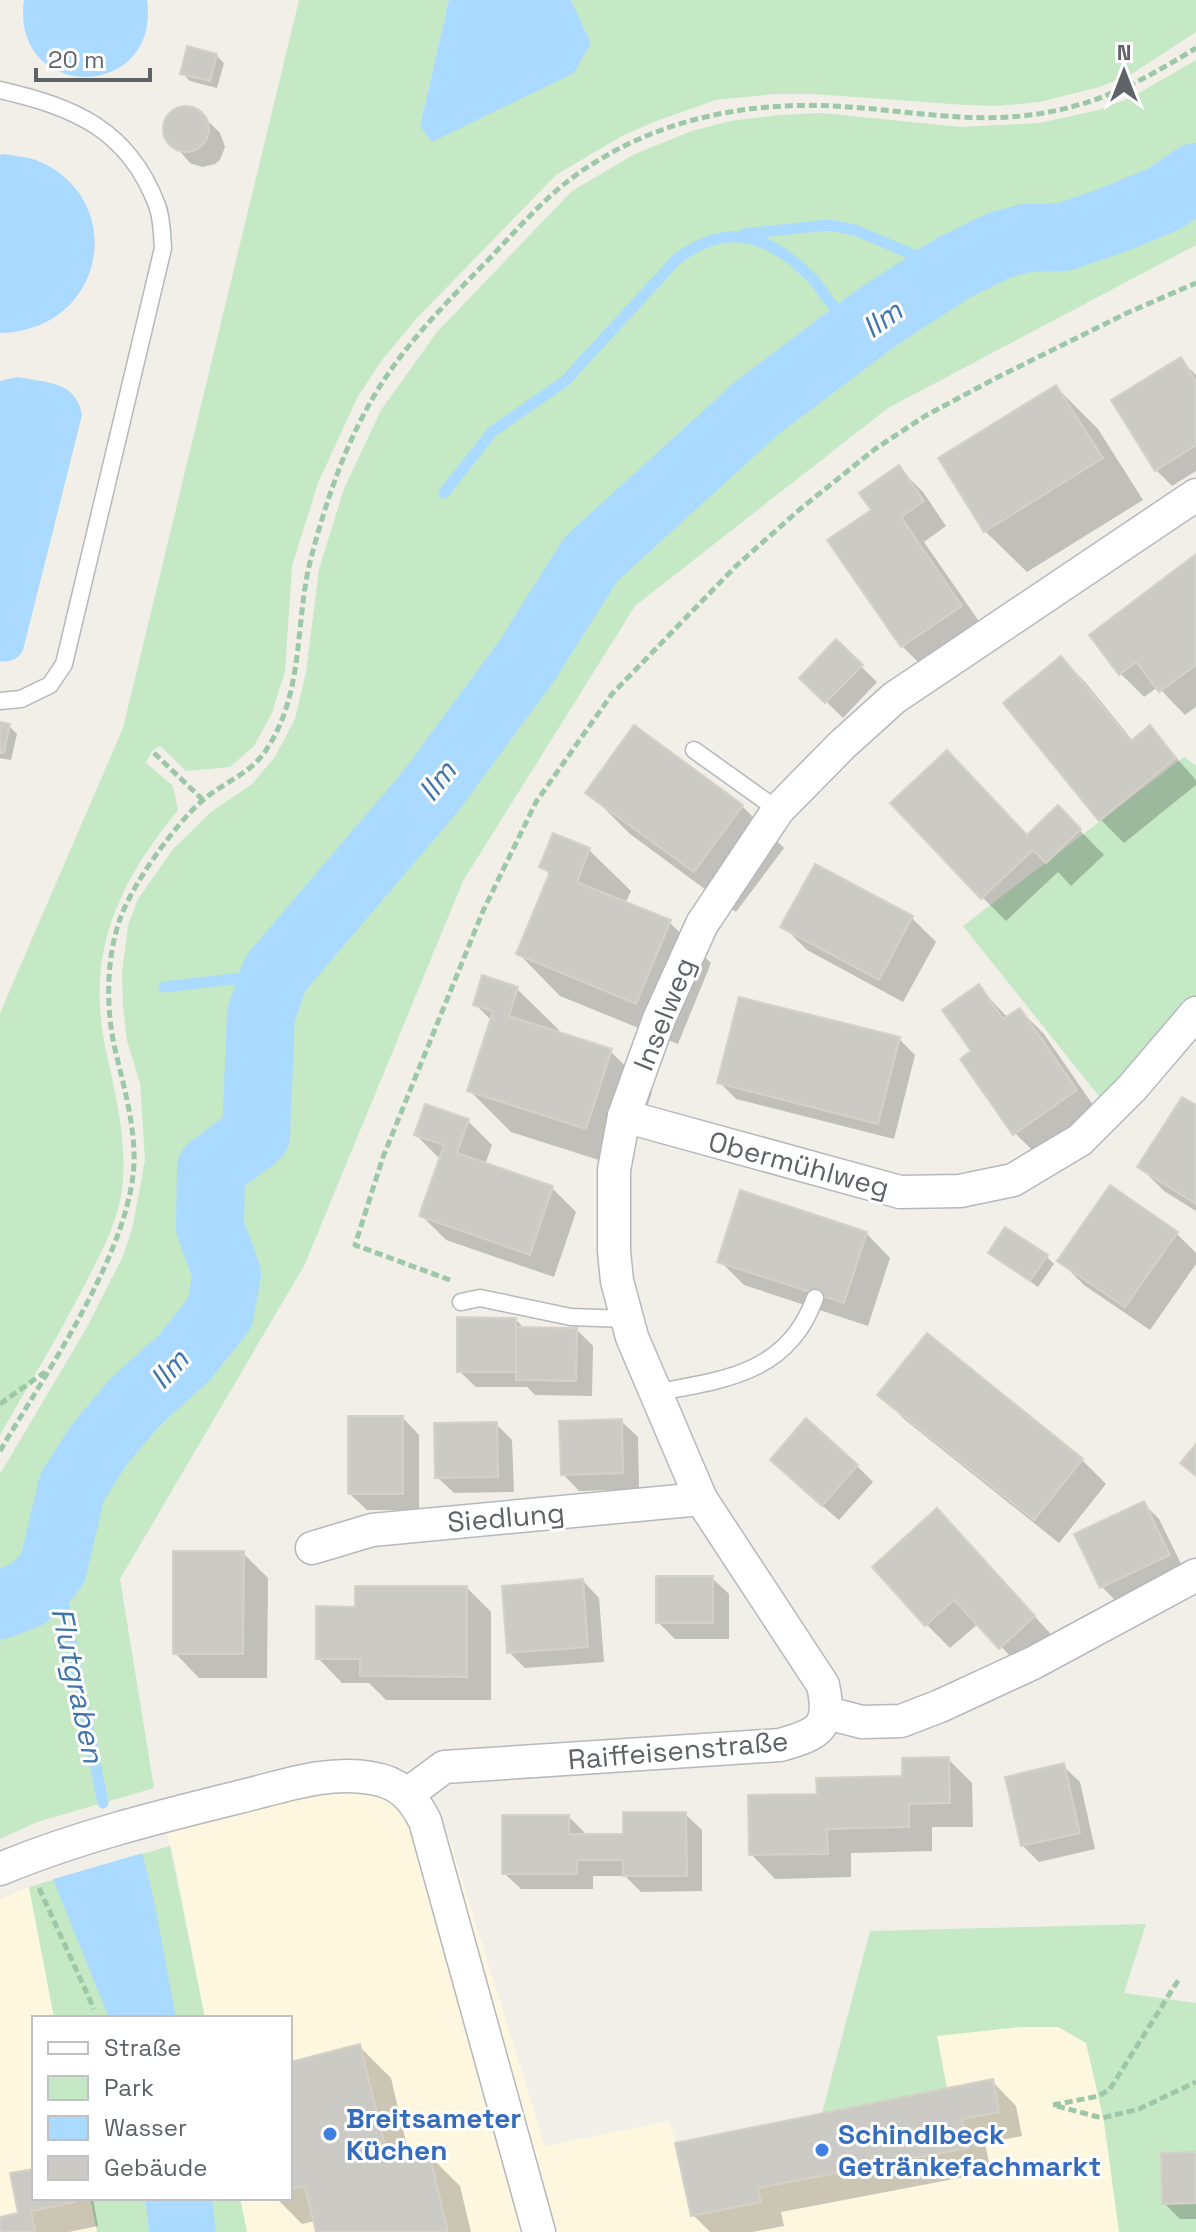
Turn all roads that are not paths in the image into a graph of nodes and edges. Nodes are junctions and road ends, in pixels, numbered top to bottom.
1 (0, 90) edge
2 (1196, 495) edge
3 (0, 701) edge
4 (694, 750) dead end
5 (778, 810) junction
6 (1196, 1013) edge
7 (624, 1116) junction
8 (815, 1298) dead end
9 (461, 1302) dead end
10 (627, 1319) junction
11 (654, 1393) junction
12 (701, 1499) junction
13 (312, 1548) dead end
14 (1196, 1575) edge
15 (827, 1713) junction
16 (409, 1793) junction
17 (23, 1860) edge
18 (539, 2232) edge

1 - 3 lane
2 - 5 street, Inselweg
4 - 5 lane
5 - 7 street, Inselweg
6 - 7 street, Obermühlweg
7 - 10 street, Inselweg
8 - 11 lane
9 - 10 lane
10 - 11 street, Inselweg
11 - 12 street, Inselweg
12 - 13 street, Siedlung
12 - 15 street, Inselweg
14 - 15 street
15 - 16 street, Raiffeisenstraße
16 - 17 street
16 - 18 street

